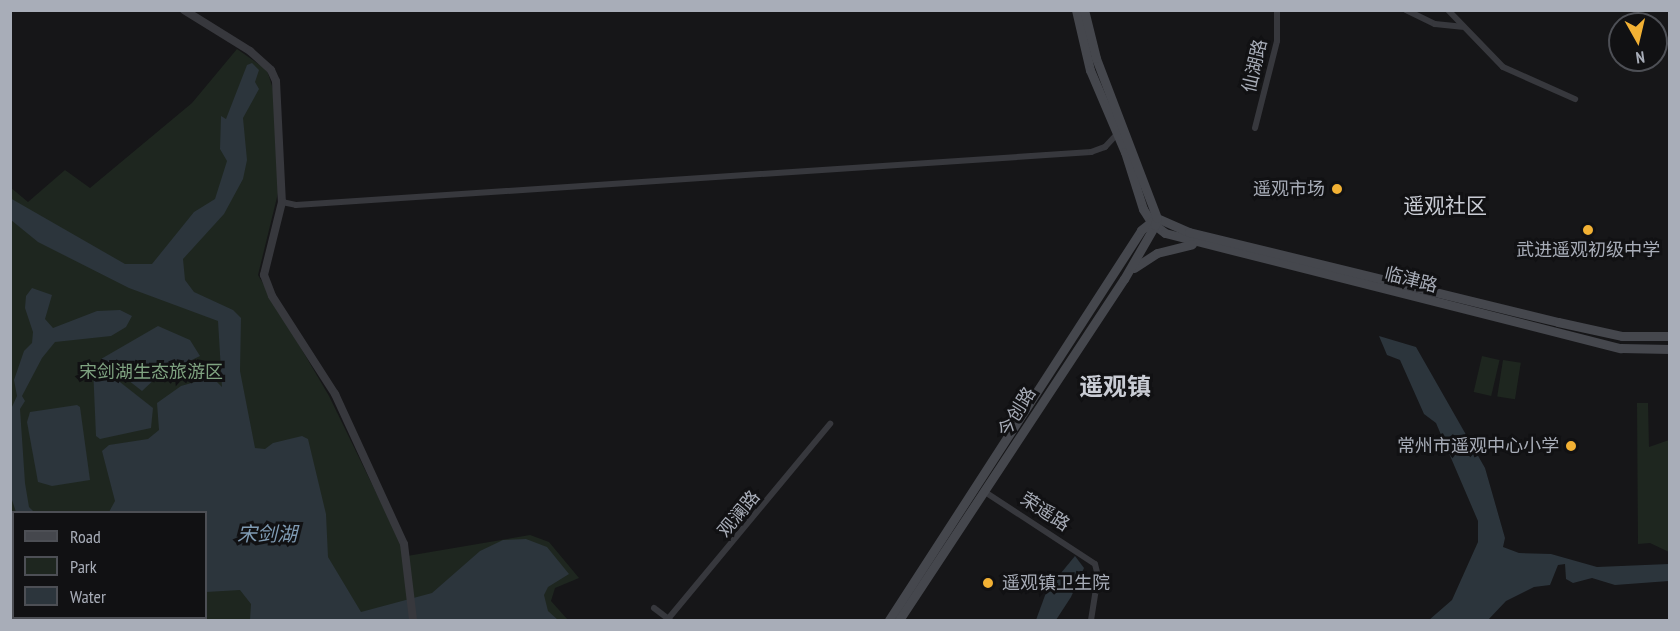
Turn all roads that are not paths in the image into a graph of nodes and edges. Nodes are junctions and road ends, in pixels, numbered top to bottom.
1 (184, 10) edge
2 (1076, 10) edge
3 (1084, 10) edge
4 (1277, 10) edge
5 (1406, 10) edge
6 (1448, 10) edge
7 (1462, 27) junction
8 (1575, 99) dead end
9 (1255, 128) dead end
10 (1116, 135) junction
11 (282, 202) junction
12 (1154, 222) junction
13 (1195, 243) junction
14 (1124, 279) junction
15 (1670, 336) edge
16 (1670, 349) edge
17 (830, 424) dead end
18 (986, 492) junction
19 (654, 608) dead end
20 (669, 620) edge
21 (413, 621) edge
22 (889, 621) edge
23 (899, 621) edge
24 (1091, 621) edge

1 - 11 street
2 - 10 main road
3 - 12 main road
4 - 9 street, 仙湖路
5 - 7 street
6 - 7 street
7 - 8 street
10 - 11 street
10 - 12 main road
11 - 21 street
12 - 13 main road, 临津路
12 - 14 main road, 今创路
12 - 15 main road, 临津路
12 - 22 main road, 今创路
13 - 14 main road
13 - 16 main road, 临津路
14 - 18 main road, 今创路
17 - 20 street, 观澜路
18 - 23 main road, 今创路
18 - 24 street, 荣遥路
19 - 20 street

